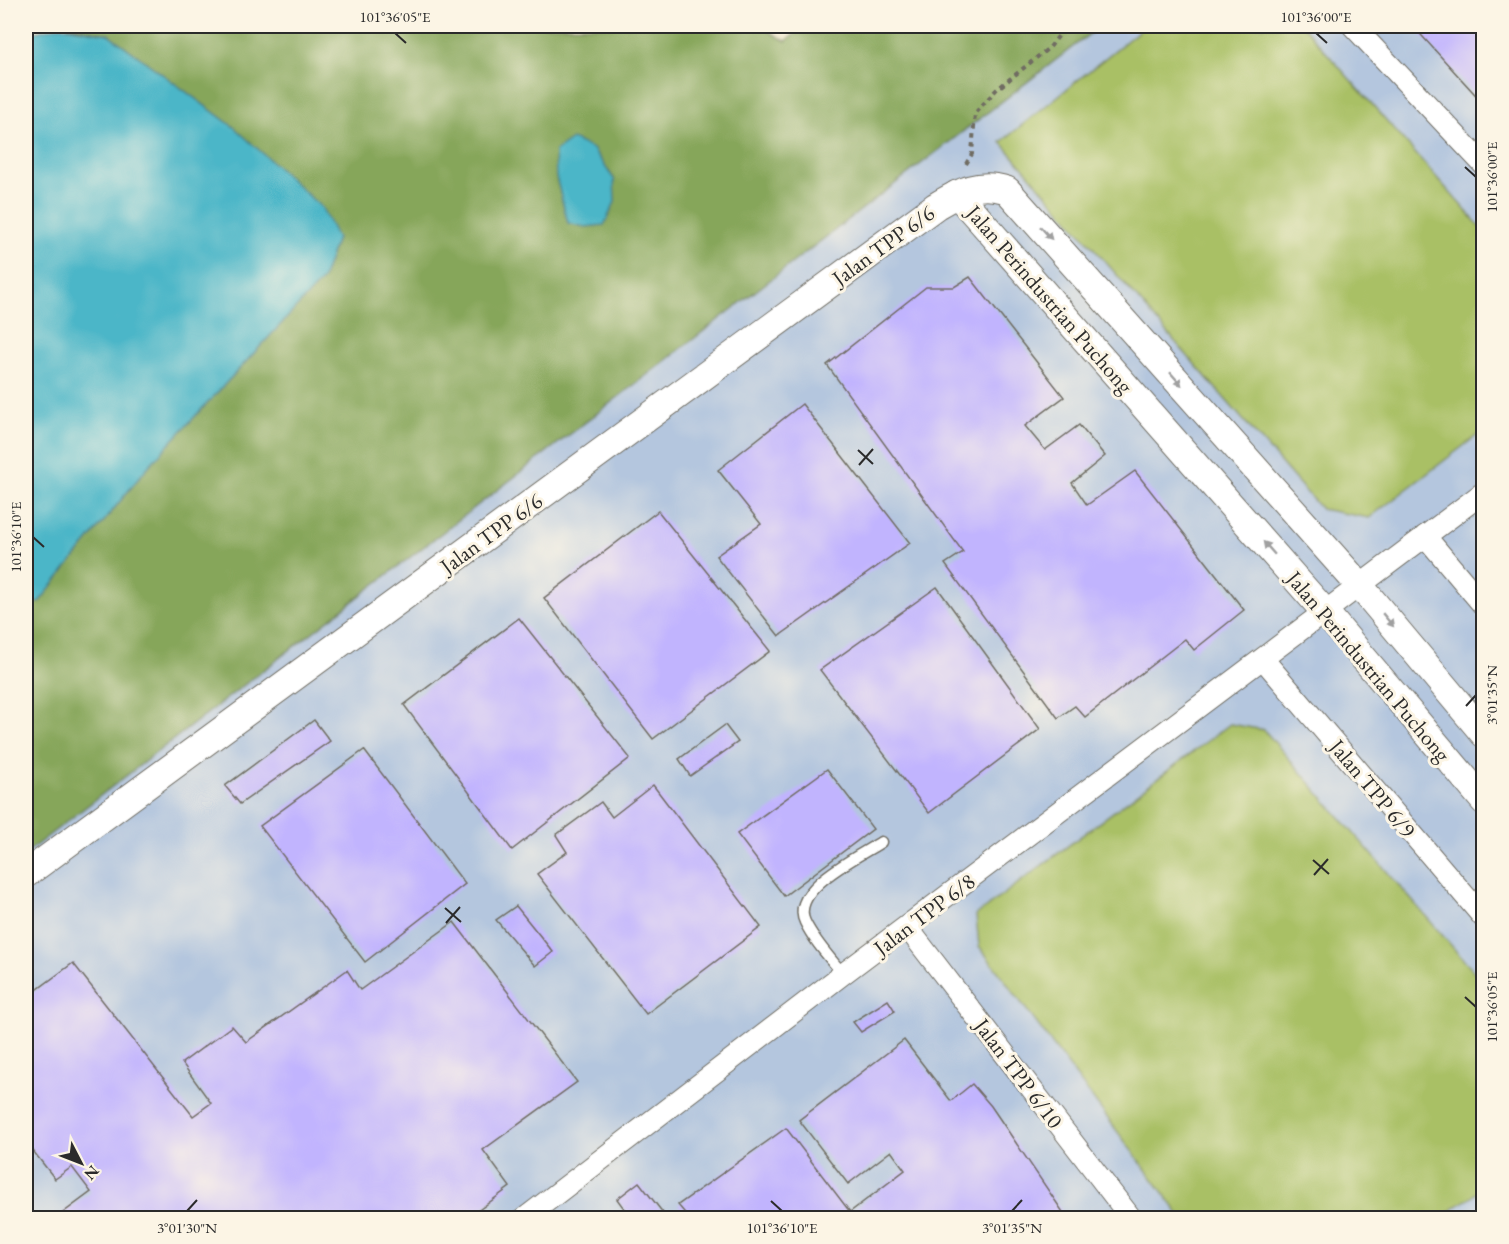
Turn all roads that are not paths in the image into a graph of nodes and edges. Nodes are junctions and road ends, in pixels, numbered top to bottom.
1 (1353, 26) edge
2 (1484, 165) edge
3 (960, 181) junction
4 (1484, 492) edge
5 (1425, 536) junction
6 (1360, 586) junction
7 (1484, 606) edge
8 (1325, 612) junction
9 (1263, 659) junction
10 (1484, 734) edge
11 (1484, 801) edge
12 (881, 842) dead end
13 (26, 874) edge
14 (1484, 918) edge
15 (907, 927) junction
16 (843, 974) junction
17 (525, 1218) edge
18 (1131, 1218) edge

1 - 2 street
3 -> 6 street, Jalan Perindustrian Puchong
8 -> 3 street, Jalan Perindustrian Puchong
3 - 13 street, Jalan TPP 6/6
4 - 5 street, Jalan TPP 6/8
5 - 6 street, Jalan TPP 6/8
5 - 7 street
6 - 8 street, Jalan TPP 6/8
6 -> 10 street, Jalan Perindustrian Puchong
8 - 9 street, Jalan TPP 6/8
8 - 11 street, Jalan Perindustrian Puchong
9 - 14 street, Jalan TPP 6/9
9 - 15 street, Jalan TPP 6/8
12 - 16 lane
15 - 16 street, Jalan TPP 6/8
15 - 18 street, Jalan TPP 6/10
16 - 17 street, Jalan TPP 6/8

